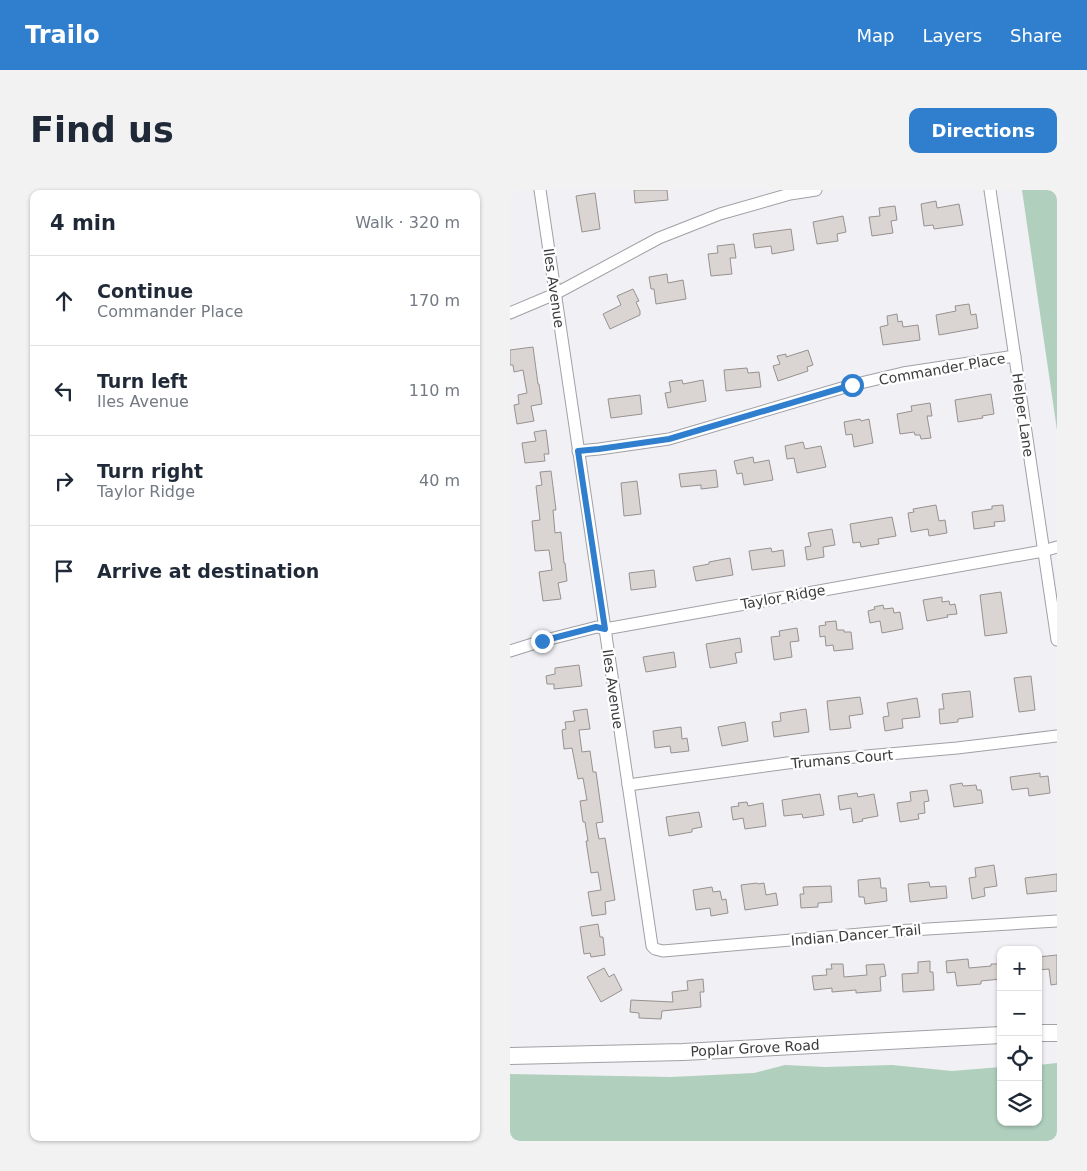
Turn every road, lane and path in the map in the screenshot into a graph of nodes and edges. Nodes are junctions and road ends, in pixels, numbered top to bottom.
1 (540, 190) edge
2 (816, 190) edge
3 (990, 190) edge
4 (555, 294) junction
5 (510, 313) edge
6 (1015, 356) junction
7 (578, 451) junction
8 (1057, 547) edge
9 (1043, 551) junction
10 (605, 629) junction
11 (1057, 640) edge
12 (510, 651) edge
13 (1057, 736) edge
14 (628, 785) junction
15 (1057, 920) edge
16 (655, 949) joint
17 (1057, 1032) edge
18 (1042, 1034) edge
19 (997, 1036) edge
20 (510, 1056) edge

1 - 4 street, Iles Avenue
2 - 4 street
3 - 6 street, Helper Lane
4 - 5 street
4 - 7 street, Iles Avenue
6 - 7 street, Commander Place
6 - 9 street, Helper Lane
7 - 10 street, Iles Avenue
8 - 9 street, Taylor Ridge
9 - 10 street, Taylor Ridge
9 - 11 street, Helper Lane
10 - 12 street, Taylor Ridge
10 - 14 street, Iles Avenue
13 - 14 street, Trumans Court
14 - 16 street, Iles Avenue
15 - 16 street, Indian Dancer Trail
17 - 18 main road
19 - 20 main road, Poplar Grove Road

